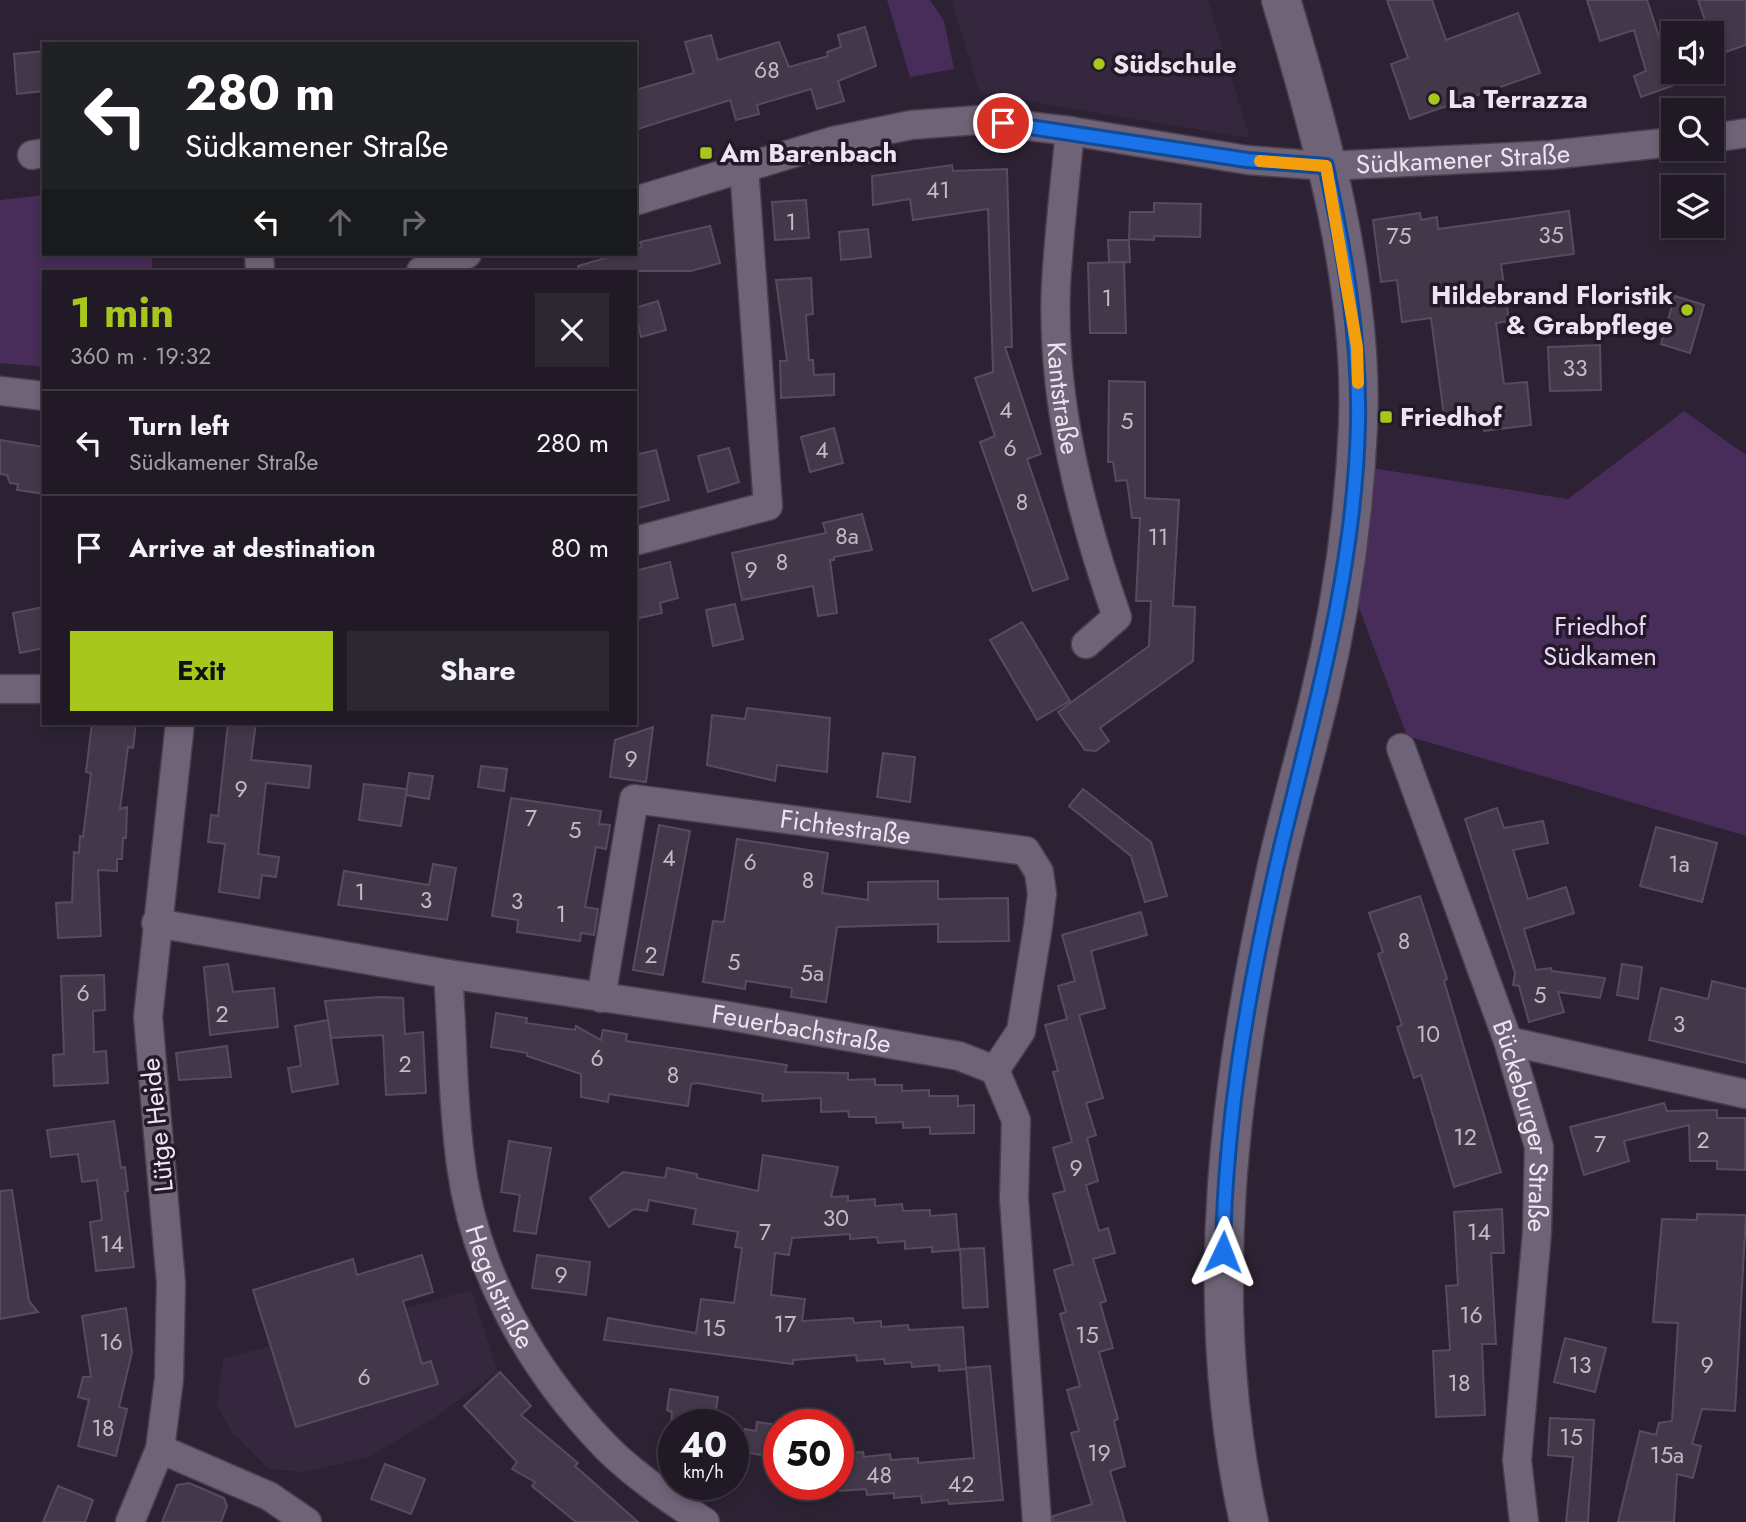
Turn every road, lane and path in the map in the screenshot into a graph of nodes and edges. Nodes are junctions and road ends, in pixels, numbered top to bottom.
1 (1281, 0) edge
2 (1069, 131) junction
3 (1746, 132) edge
4 (1724, 136) edge
5 (1661, 143) edge
6 (1326, 166) junction
7 (744, 167) junction
8 (637, 200) edge
9 (462, 256) edge
10 (433, 269) edge
11 (0, 391) edge
12 (42, 396) edge
13 (637, 540) edge
14 (1086, 643) dead end
15 (0, 689) edge
16 (42, 689) edge
17 (180, 725) edge
18 (1401, 748) dead end
19 (156, 923) junction
20 (448, 974) junction
21 (601, 998) junction
22 (1508, 1041) junction
23 (995, 1070) junction
24 (1746, 1094) edge
25 (160, 1449) junction
26 (130, 1522) edge
27 (307, 1522) edge
28 (705, 1522) edge
29 (1037, 1522) edge
30 (1249, 1522) edge
31 (1524, 1522) edge

1 - 6 main road
2 - 6 street, Südkamener Straße
2 - 7 street, Südkamener Straße
2 - 14 street, Kantstraße
3 - 4 street
5 - 6 street, Südkamener Straße
6 - 30 main road
7 - 8 street, Südkamener Straße
7 - 13 street
9 - 10 street
11 - 12 street
15 - 16 street
17 - 19 street, Lütge Heide
18 - 22 street, Bückeburger Straße
19 - 20 street, Feuerbachstraße
19 - 25 street, Lütge Heide
20 - 21 street, Feuerbachstraße
20 - 28 street, Hegelstraße
21 - 23 street, Feuerbachstraße
21 - 23 street, Fichtestraße
22 - 24 street
22 - 31 street, Bückeburger Straße
23 - 29 street
25 - 26 street, Lütge Heide
25 - 27 street

